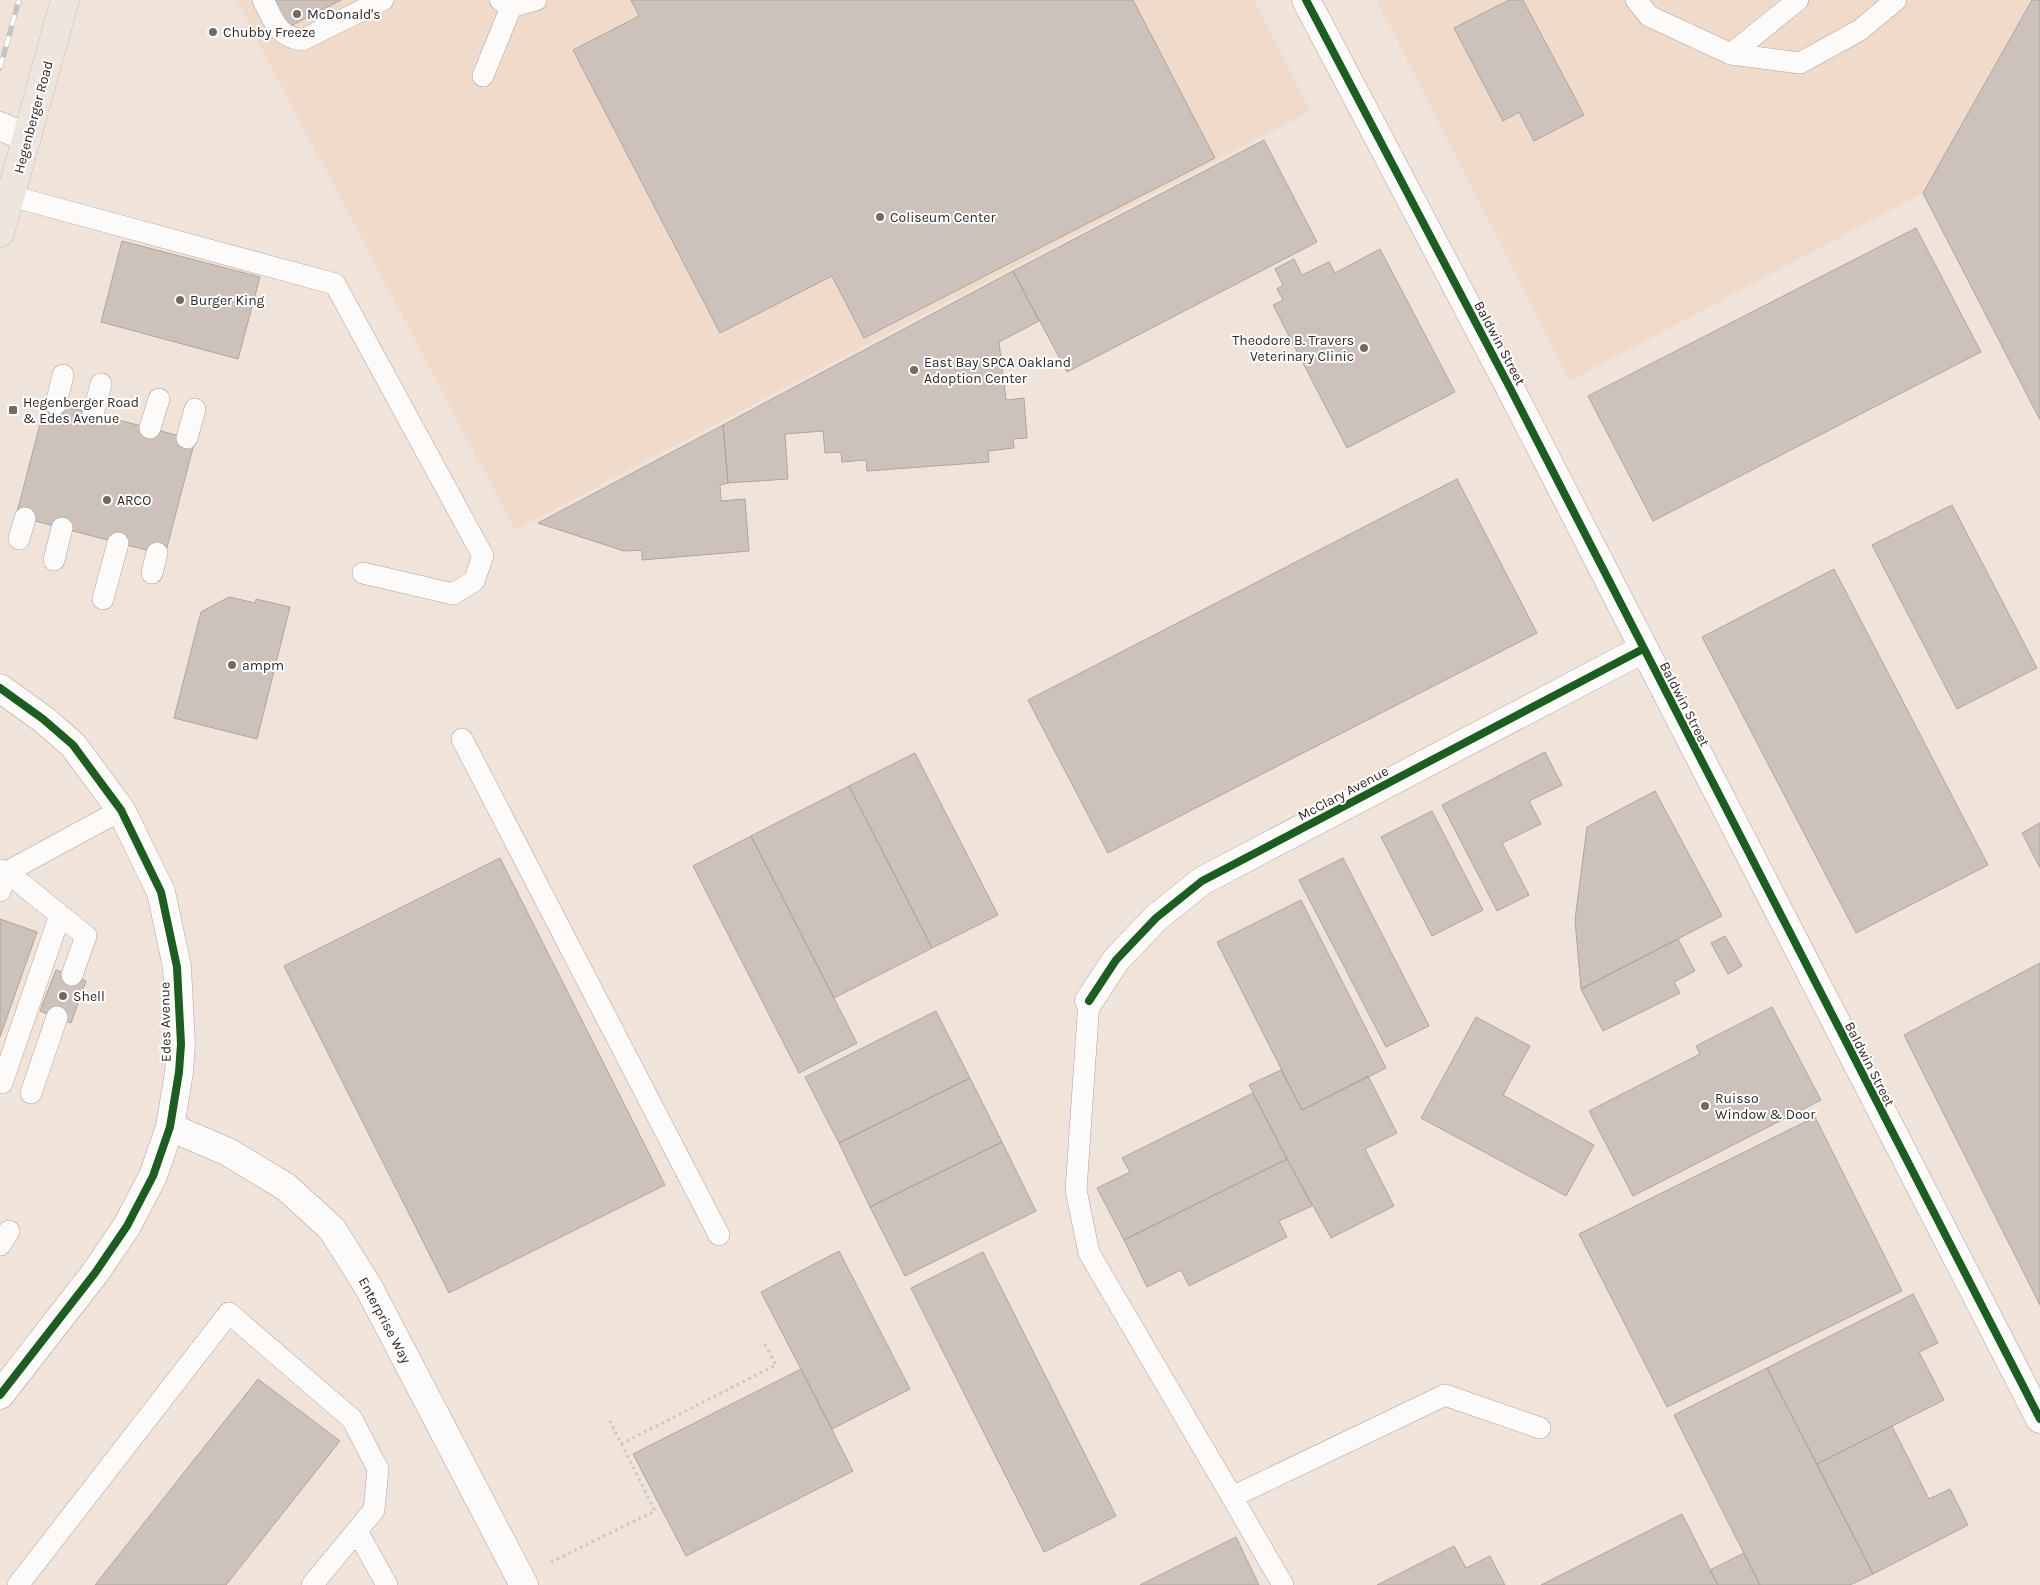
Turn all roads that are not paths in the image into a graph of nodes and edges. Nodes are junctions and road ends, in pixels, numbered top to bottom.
1 (65, 0) edge
2 (263, 0) edge
3 (383, 0) edge
4 (536, 0) edge
5 (1306, 0) edge
6 (1636, 0) edge
7 (1798, 0) edge
8 (1896, 0) edge
9 (506, 4) edge
10 (1731, 54) junction
11 (483, 76) dead end
12 (0, 126) edge
13 (27, 138) junction
14 (10, 196) junction
15 (0, 233) edge
16 (63, 375) dead end
17 (101, 384) dead end
18 (159, 400) dead end
19 (56, 404) dead end
20 (195, 409) dead end
21 (93, 414) dead end
22 (150, 428) dead end
23 (187, 438) dead end
24 (25, 518) dead end
25 (62, 528) dead end
26 (19, 539) dead end
27 (118, 543) dead end
28 (54, 560) dead end
29 (362, 573) dead end
30 (103, 599) dead end
31 (1643, 649) junction
32 (0, 688) edge
33 (462, 739) dead end
34 (121, 810) junction
35 (2, 878) edge
36 (60, 914) junction
37 (72, 975) dead end
38 (1089, 1001) joint
39 (57, 1017) dead end
40 (2, 1083) dead end
41 (31, 1093) dead end
42 (170, 1127) junction
43 (719, 1235) dead end
44 (0, 1395) edge
45 (2040, 1419) edge
46 (1540, 1428) dead end
47 (1232, 1497) junction
48 (357, 1531) junction
49 (522, 1581) edge
50 (18, 1585) edge
51 (312, 1585) edge
52 (387, 1585) edge
53 (1283, 1585) edge

1 - 13 main road, Hegenberger Road
2 - 3 lane
4 - 9 lane
5 - 31 street, Baldwin Street
6 - 10 lane
7 - 10 lane
8 - 10 lane
9 - 11 lane
12 - 13 street
13 - 14 main road, Hegenberger Road
14 - 15 main road, Hegenberger Road
14 - 29 lane
16 - 19 lane
17 - 21 lane
18 - 22 lane
20 - 23 lane
24 - 26 lane
25 - 28 lane
27 - 30 lane
31 - 38 street, McClary Avenue
31 - 45 street, Baldwin Street
32 - 34 street, Edes Avenue
33 - 43 lane
34 - 35 lane
34 - 42 street, Edes Avenue
35 - 36 lane
36 - 37 lane
36 - 40 lane
38 - 47 lane
39 - 41 lane
42 - 44 street, Edes Avenue
42 - 49 street, Enterprise Way
46 - 47 lane
47 - 53 lane
48 - 50 lane
48 - 51 lane
48 - 52 lane

